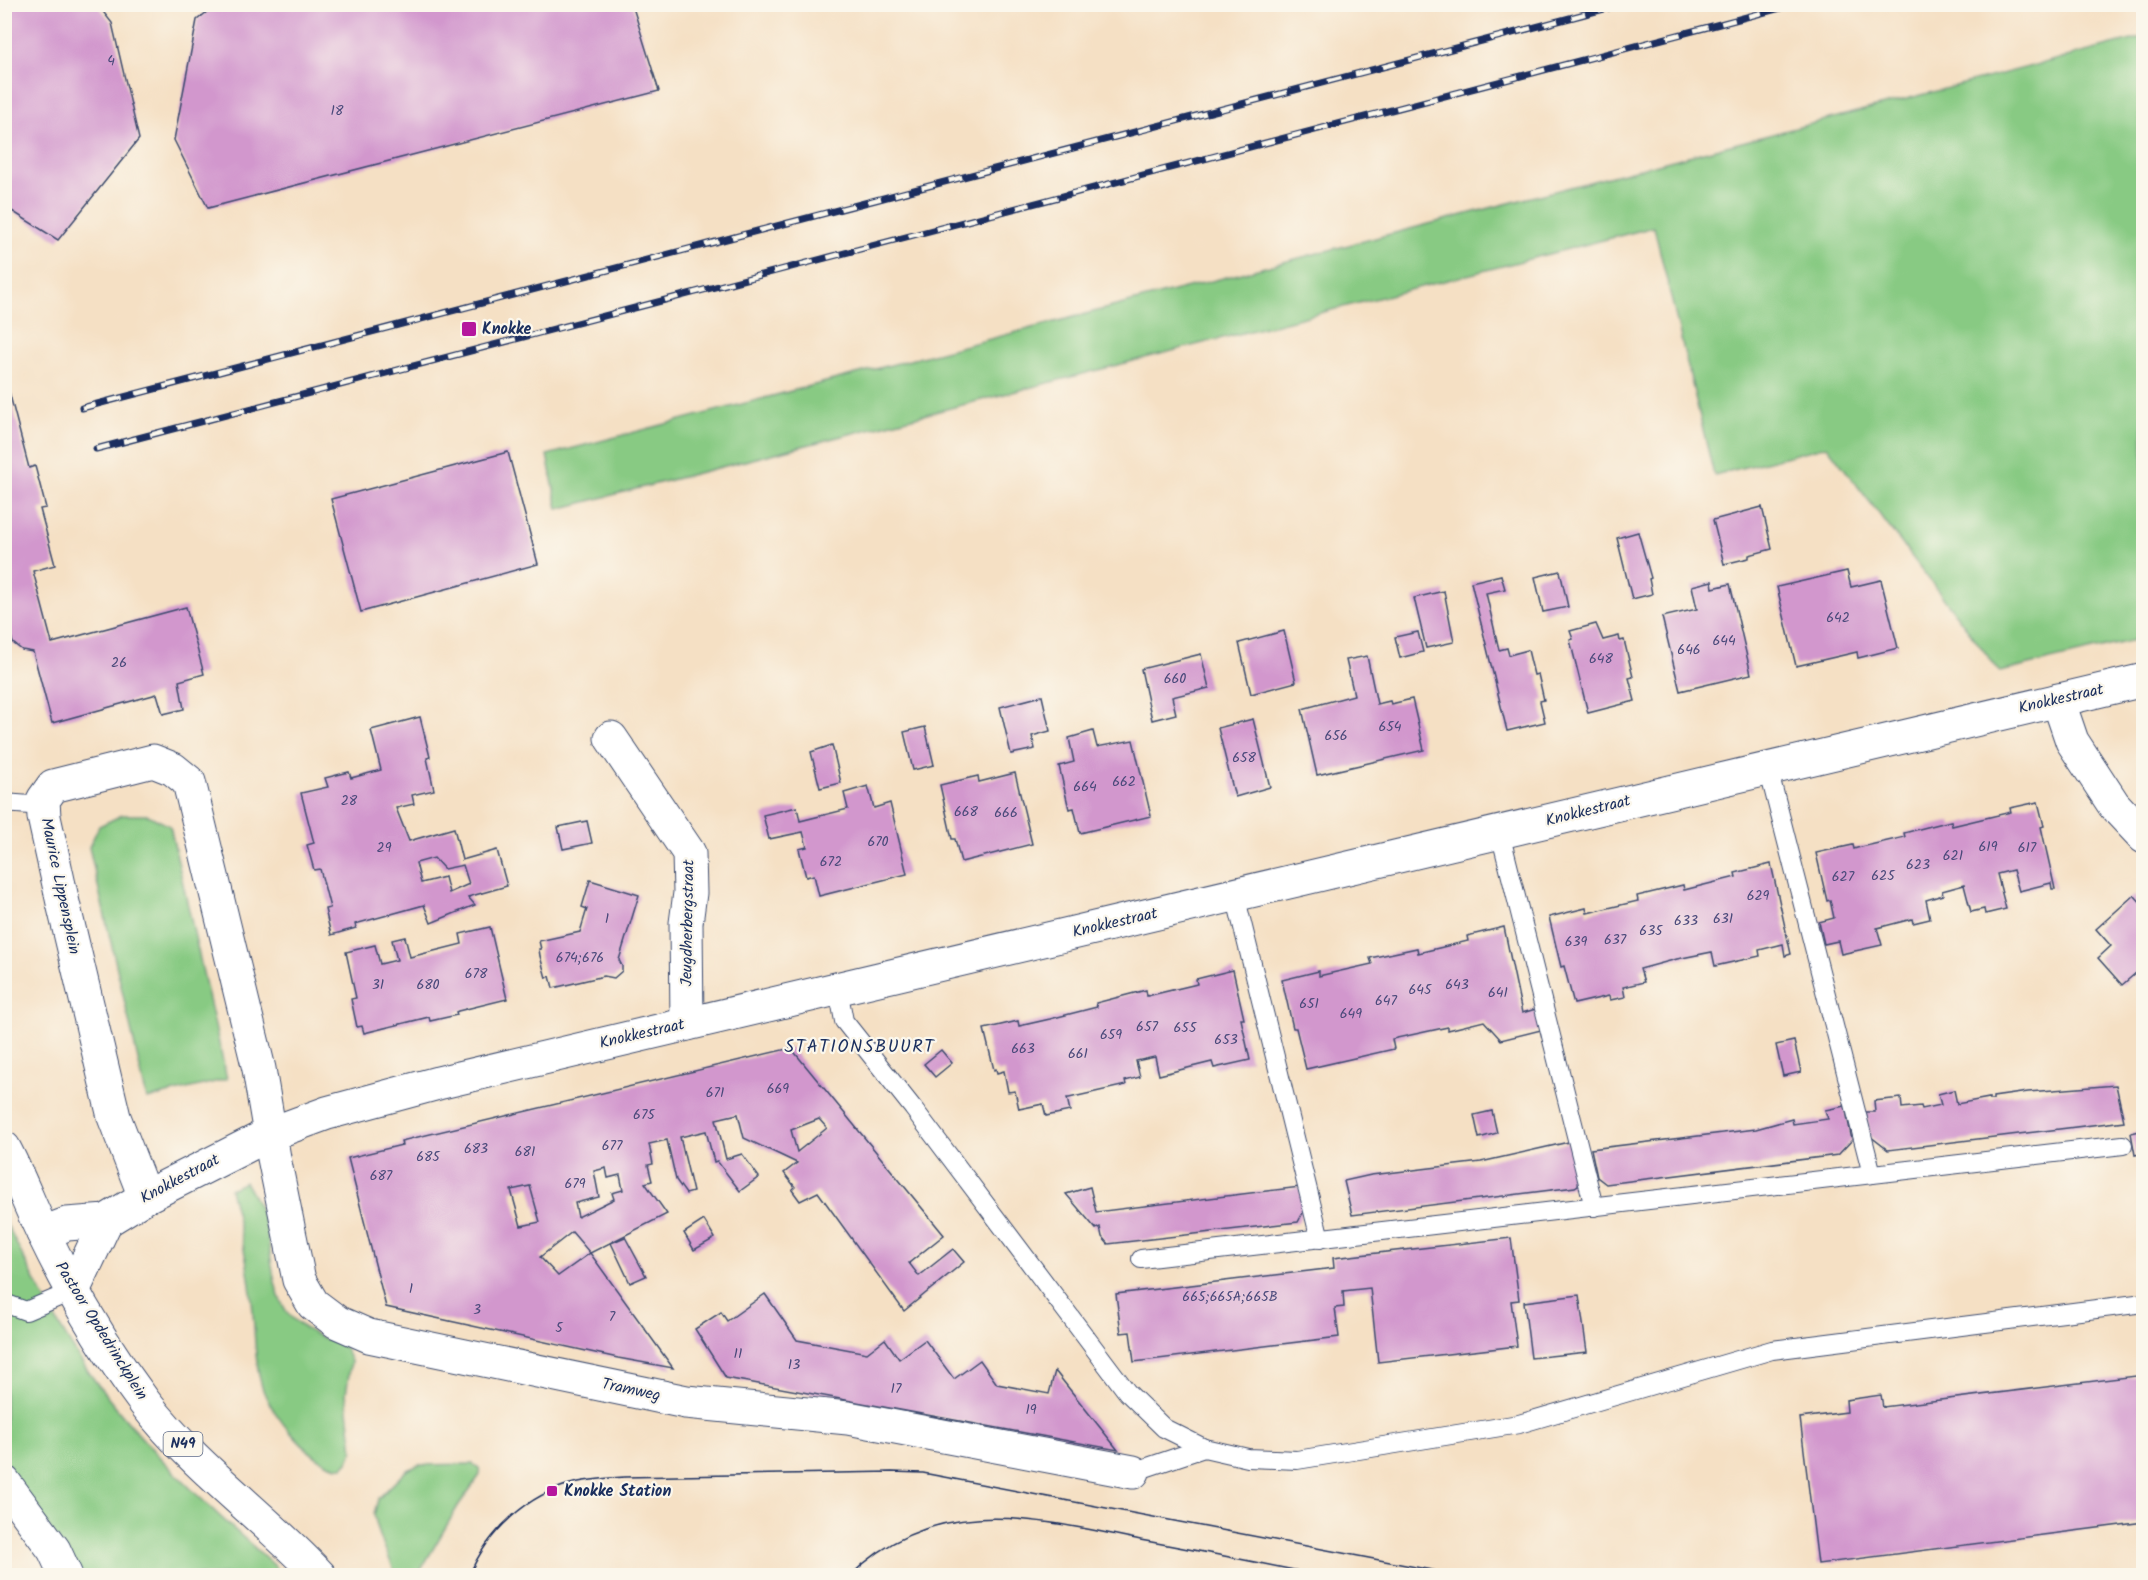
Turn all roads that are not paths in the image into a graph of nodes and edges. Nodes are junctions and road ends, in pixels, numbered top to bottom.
1 (2144, 680) edge
2 (2058, 700) junction
3 (610, 738) dead end
4 (1767, 768) junction
5 (4, 803) edge
6 (43, 806) junction
7 (1500, 833) junction
8 (2144, 837) edge
9 (1235, 894) junction
10 (838, 989) junction
11 (687, 1024) junction
12 (270, 1134) junction
13 (2123, 1145) dead end
14 (4, 1148) edge
15 (1872, 1174) junction
16 (145, 1197) junction
17 (1594, 1207) junction
18 (106, 1221) junction
19 (43, 1233) junction
20 (1320, 1239) junction
21 (1142, 1259) dead end
22 (73, 1291) junction
23 (4, 1303) edge
24 (2144, 1303) edge
25 (1204, 1448) junction
26 (1133, 1472) joint
27 (4, 1482) edge
28 (66, 1575) edge
29 (320, 1575) edge

1 - 2 street, Knokkestraat
2 - 4 street, Knokkestraat
2 - 8 street
3 - 11 street, Jeugdherbergstraat
4 - 7 street, Knokkestraat
4 - 15 lane
5 - 6 lane
6 - 12 street, Maurice Lippensplein
6 - 16 street, Maurice Lippensplein
7 - 9 street, Knokkestraat
7 - 17 lane
9 - 10 street, Knokkestraat
9 - 20 lane
10 - 11 street, Knokkestraat
10 - 25 lane
11 - 12 street, Knokkestraat
12 - 16 street, Knokkestraat
12 - 26 street, Tramweg
13 - 15 lane
14 - 19 street, N49
15 - 17 lane
16 - 18 street, Knokkestraat
17 - 20 lane
18 - 19 street, Knokkestraat
18 - 22 street
19 - 22 street, Pastoor Opdedrinckplein / N49
20 - 21 lane
22 - 23 lane
22 - 29 street, Pastoor Opdedrinckplein / N49
24 - 25 lane
25 - 26 lane
27 - 28 street

